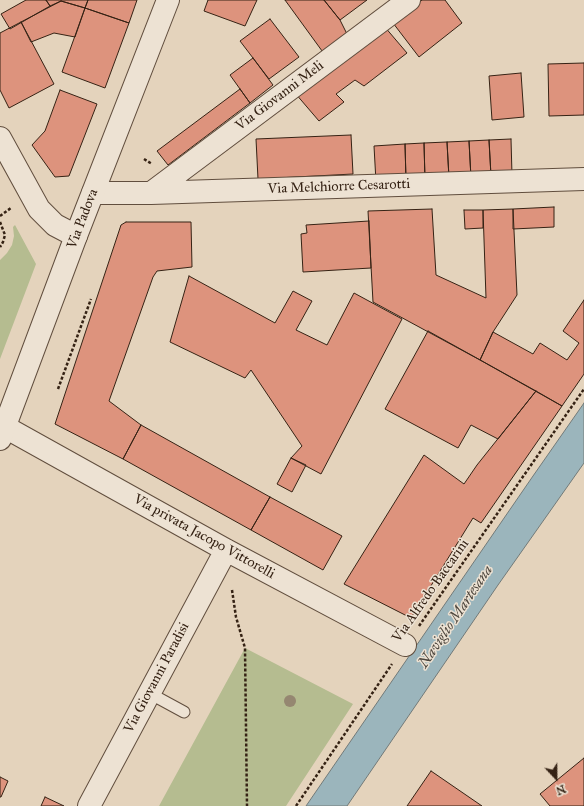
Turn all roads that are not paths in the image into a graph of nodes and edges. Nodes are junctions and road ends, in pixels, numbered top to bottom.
1 (168, 0) edge
2 (409, 0) edge
3 (0, 138) edge
4 (584, 179) edge
5 (93, 193) junction
6 (151, 193) junction
7 (76, 236) junction
8 (2, 433) edge
9 (226, 550) junction
10 (405, 645) road end
11 (149, 693) junction
12 (184, 712) dead end
13 (89, 806) edge

1 - 5 street, Via Padova
2 - 6 street, Via Giovanni Meli
3 - 7 street
4 - 6 street, Via Melchiorre Cesarotti
5 - 6 street, Via Melchiorre Cesarotti
5 - 7 street, Via Padova
7 - 8 street, Via Padova
8 - 9 street, Via privata Jacopo Vittorelli
9 - 10 street, Via privata Jacopo Vittorelli
9 - 11 street, Via Giovanni Paradisi
11 - 12 lane
11 - 13 street, Via Giovanni Paradisi

